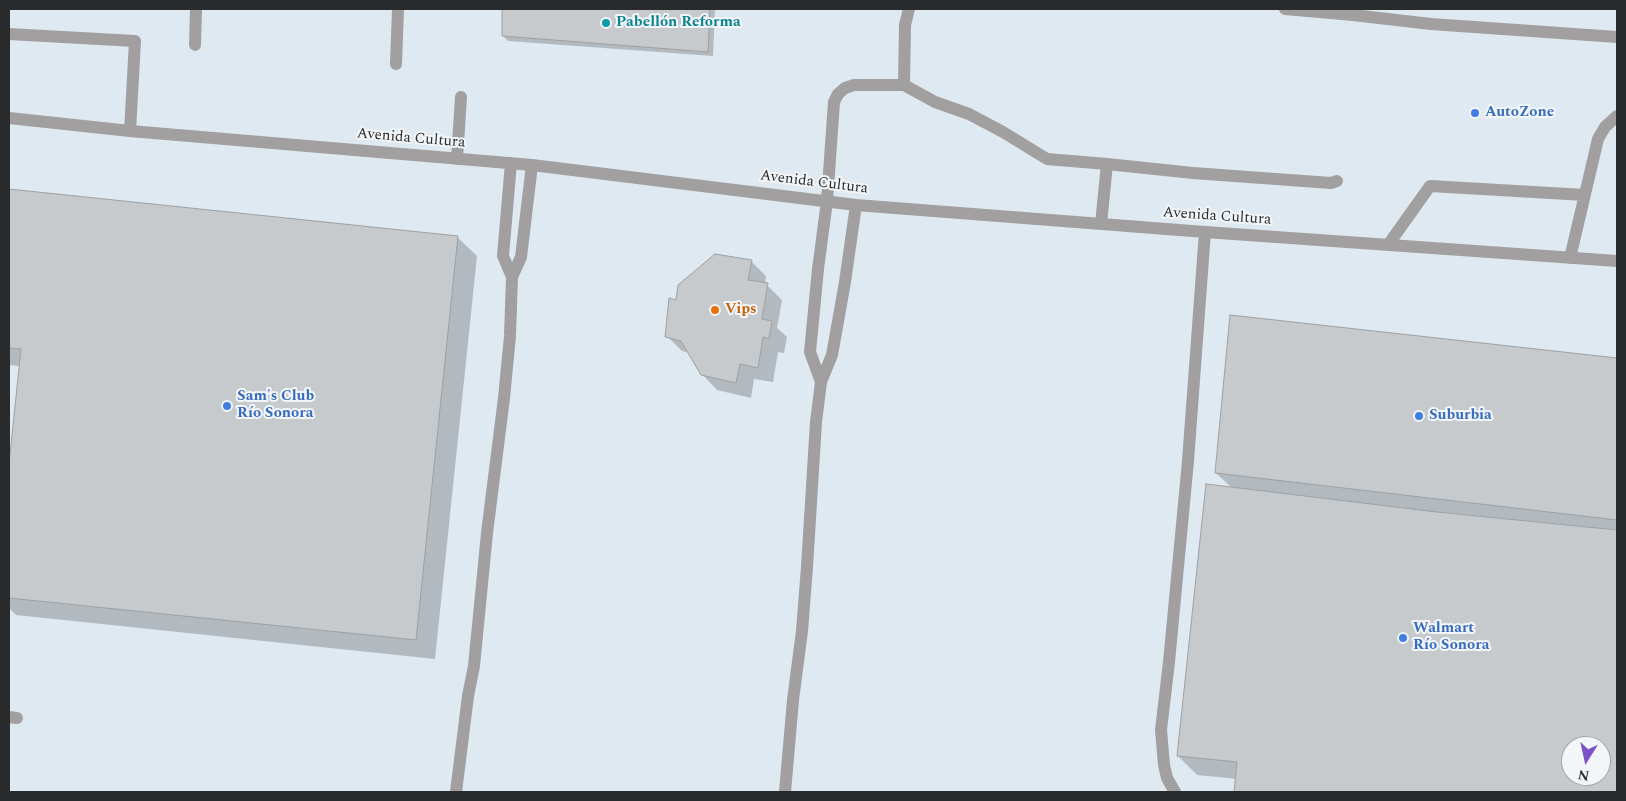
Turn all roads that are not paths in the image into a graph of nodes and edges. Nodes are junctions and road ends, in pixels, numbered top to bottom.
1 (196, 9) edge
2 (398, 9) edge
3 (909, 9) edge
4 (1285, 9) edge
5 (1354, 12) edge
6 (9, 34) edge
7 (1617, 37) edge
8 (195, 45) dead end
9 (396, 64) dead end
10 (904, 85) junction
11 (461, 97) dead end
12 (1617, 116) edge
13 (9, 118) edge
14 (130, 131) junction
15 (456, 159) junction
16 (511, 163) junction
17 (1107, 164) junction
18 (532, 165) junction
19 (1337, 181) dead end
20 (1585, 195) junction
21 (827, 201) junction
22 (856, 205) junction
23 (1100, 224) junction
24 (1205, 232) junction
25 (1388, 245) junction
26 (1570, 258) junction
27 (1617, 261) edge
28 (512, 277) junction
29 (821, 382) junction
30 (456, 792) edge
31 (785, 792) edge
32 (1175, 792) edge

1 - 8 street
2 - 9 street
3 - 10 street
4 - 5 street
5 - 7 street
6 - 14 street
10 - 17 street
10 - 21 street
11 - 15 street
12 - 20 street
13 - 14 street, Avenida Cultura
14 - 15 street, Avenida Cultura
15 - 16 street, Avenida Cultura
16 - 18 street, Avenida Cultura
16 - 28 street
17 - 19 street
17 - 23 street
18 - 21 street, Avenida Cultura
18 - 28 street
20 - 25 street
20 - 26 street
21 - 22 street, Avenida Cultura
21 - 29 street
22 - 23 street, Avenida Cultura
22 - 29 street
23 - 24 street, Avenida Cultura
24 - 25 street, Avenida Cultura
24 - 32 street
25 - 26 street, Avenida Cultura
26 - 27 street, Avenida Cultura
28 - 30 street
29 - 31 street

